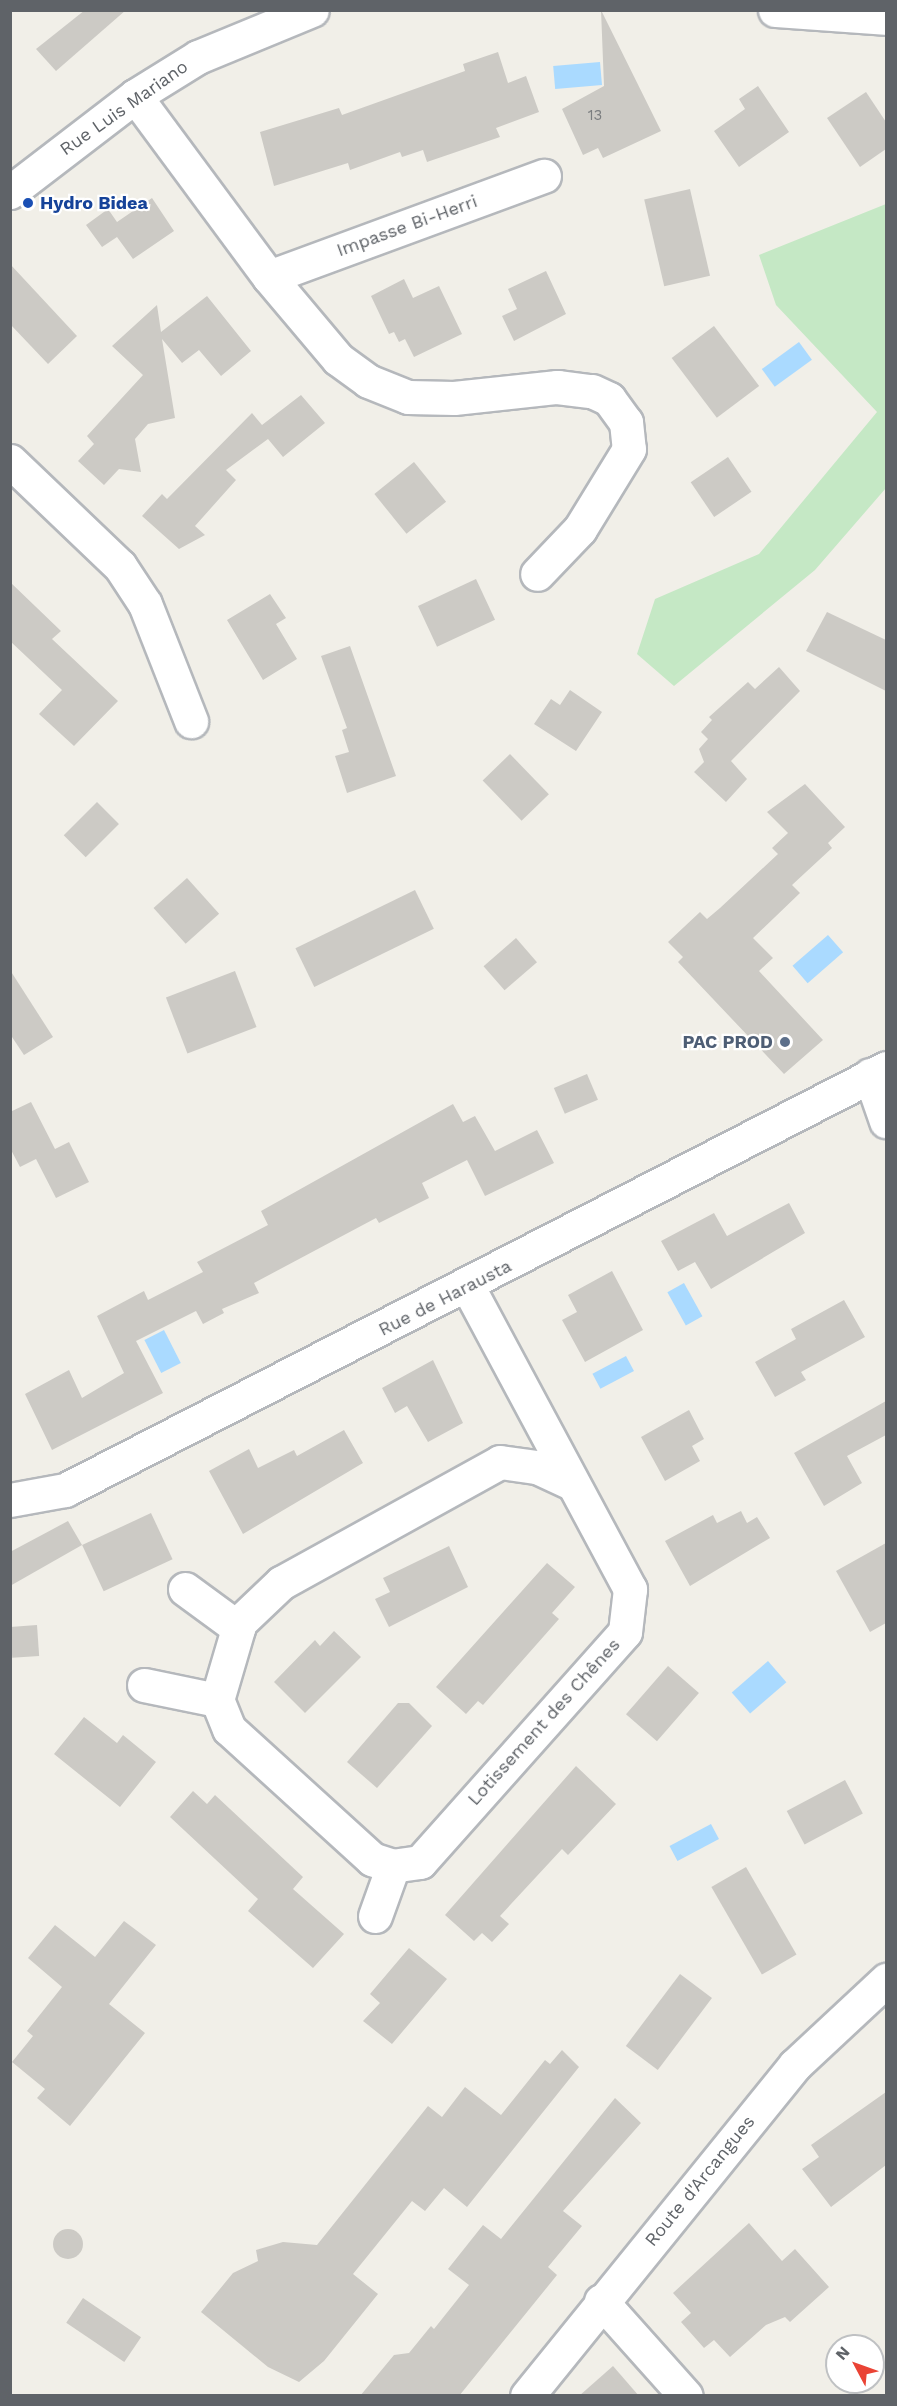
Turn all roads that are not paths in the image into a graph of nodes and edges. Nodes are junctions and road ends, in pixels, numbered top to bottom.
1 (312, 10) edge
2 (775, 10) edge
3 (886, 18) edge
4 (135, 96) junction
5 (544, 176) dead end
6 (10, 192) edge
7 (269, 277) junction
8 (10, 461) edge
9 (537, 574) dead end
10 (191, 721) dead end
11 (878, 1071) edge
12 (886, 1121) edge
13 (468, 1287) junction
14 (534, 1414) junction
15 (500, 1461) junction
16 (571, 1483) junction
17 (10, 1500) edge
18 (185, 1589) dead end
19 (238, 1628) junction
20 (144, 1685) dead end
21 (217, 1700) junction
22 (393, 1866) junction
23 (375, 1916) dead end
24 (886, 1980) edge
25 (601, 2301) junction
26 (527, 2396) edge
27 (686, 2396) edge

1 - 4 street, Rue Luis Mariano
2 - 3 street
4 - 6 street, Rue Luis Mariano
4 - 7 street
5 - 7 street, Impasse Bi-Herri
7 - 9 street
8 - 10 street
11 - 12 street
11 - 13 street, Rue de Harausta
13 - 14 street, Lotissement des Chênes
13 - 17 street, Rue de Harausta
14 - 15 street
14 - 16 street, Lotissement des Chênes
15 - 16 street
15 - 19 street
16 - 22 street, Lotissement des Chênes
18 - 19 street
19 - 21 street
20 - 21 street
21 - 22 street
22 - 23 street
24 - 25 street, Route d'Arcangues
25 - 26 street, Route d'Arcangues
25 - 27 street

